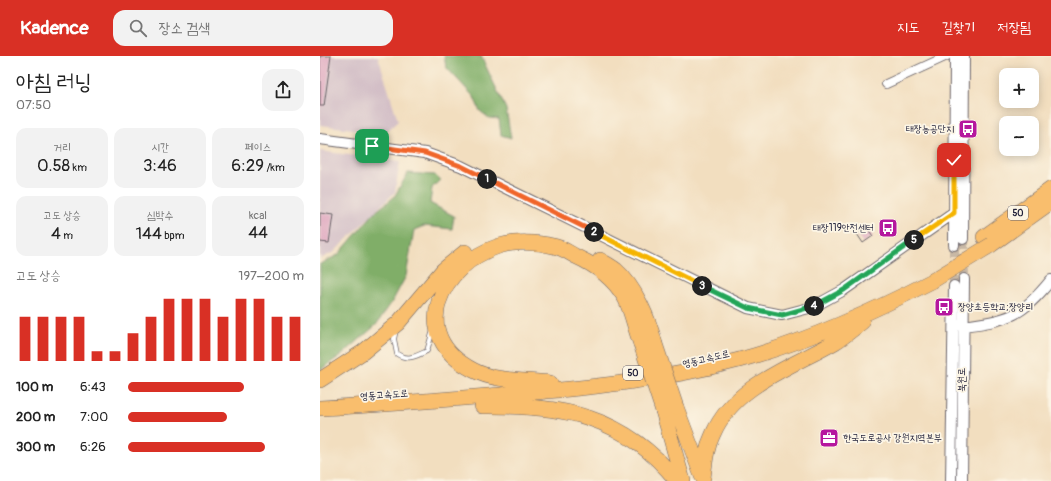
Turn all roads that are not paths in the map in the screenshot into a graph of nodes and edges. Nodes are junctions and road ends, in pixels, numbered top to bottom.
1 (947, 56) edge
2 (955, 56) edge
3 (964, 56) edge
4 (886, 84) dead end
5 (320, 139) edge
6 (1051, 189) edge
7 (1051, 202) edge
8 (958, 213) junction
9 (963, 239) tunnel mouth
10 (987, 241) junction
11 (954, 245) tunnel mouth
12 (930, 277) junction
13 (964, 279) tunnel mouth
14 (1051, 280) edge
15 (954, 286) tunnel mouth
16 (437, 302) junction
17 (886, 305) junction
18 (398, 323) junction
19 (958, 325) junction
20 (648, 344) junction
21 (320, 380) edge
22 (550, 383) junction
23 (320, 400) edge
24 (420, 402) junction
25 (320, 408) edge
26 (669, 409) junction
27 (703, 480) edge
28 (677, 481) edge
29 (683, 481) edge
30 (951, 481) edge
31 (962, 481) edge

1 - 4 street
2 - 8 street
3 - 8 street
5 - 8 street
6 - 10 highway, 영동고속도로 / 50
7 - 10 highway, 영동고속도로 / 50
8 - 9 street
8 - 11 street
10 - 12 highway, 영동고속도로 / 50
12 - 17 highway, 영동고속도로 / 50
12 - 22 highway, 영동고속도로 / 50
13 - 19 street, 북원로
14 - 19 street
15 - 19 street, 북원로
16 - 18 lane
16 - 20 highway
16 - 22 highway
17 - 24 highway, 영동고속도로 / 50
17 - 27 highway
18 - 20 highway
18 - 21 highway
19 - 30 street, 북원로
19 - 31 street, 북원로
20 - 26 highway, bridge
22 - 23 highway, 영동고속도로 / 50
24 - 25 highway, 영동고속도로 / 50
24 - 28 highway
26 - 27 highway
26 - 29 highway

